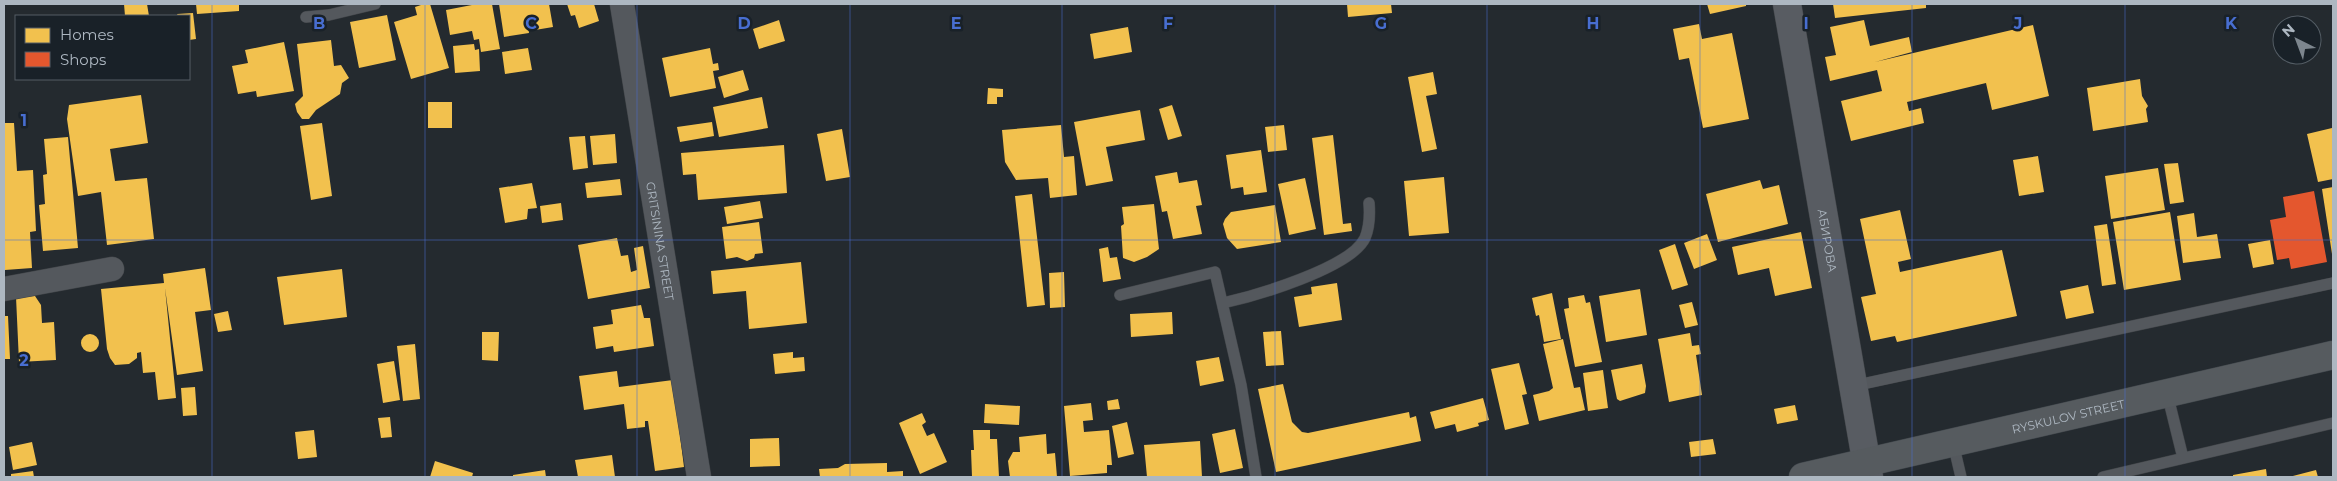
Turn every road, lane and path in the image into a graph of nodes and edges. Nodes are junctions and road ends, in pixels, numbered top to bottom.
1 (374, 4) edge
2 (622, 4) edge
3 (1787, 4) edge
4 (306, 17) dead end
5 (1369, 203) dead end
6 (112, 268) dead end
7 (2333, 283) edge
8 (4, 289) edge
9 (1120, 295) dead end
10 (1223, 303) junction
11 (2333, 356) edge
12 (1853, 386) junction
13 (2167, 393) junction
14 (2333, 423) edge
15 (1953, 443) junction
16 (2183, 458) junction
17 (1867, 471) edge
18 (699, 477) edge
19 (1256, 477) edge
20 (1803, 477) edge
21 (1962, 477) edge
22 (2103, 477) edge

1 - 4 lane
2 - 18 street, GRITSININA STREET
3 - 12 street, АБИРОВА
5 - 10 lane
6 - 8 street
7 - 12 lane
9 - 10 lane
10 - 19 lane
11 - 13 main road, RYSKULOV STREET
12 - 17 street, АБИРОВА
13 - 15 main road, RYSKULOV STREET
13 - 16 lane
14 - 16 lane
15 - 17 main road, RYSKULOV STREET
15 - 21 lane
16 - 22 lane
17 - 20 main road, RYSKULOV STREET

